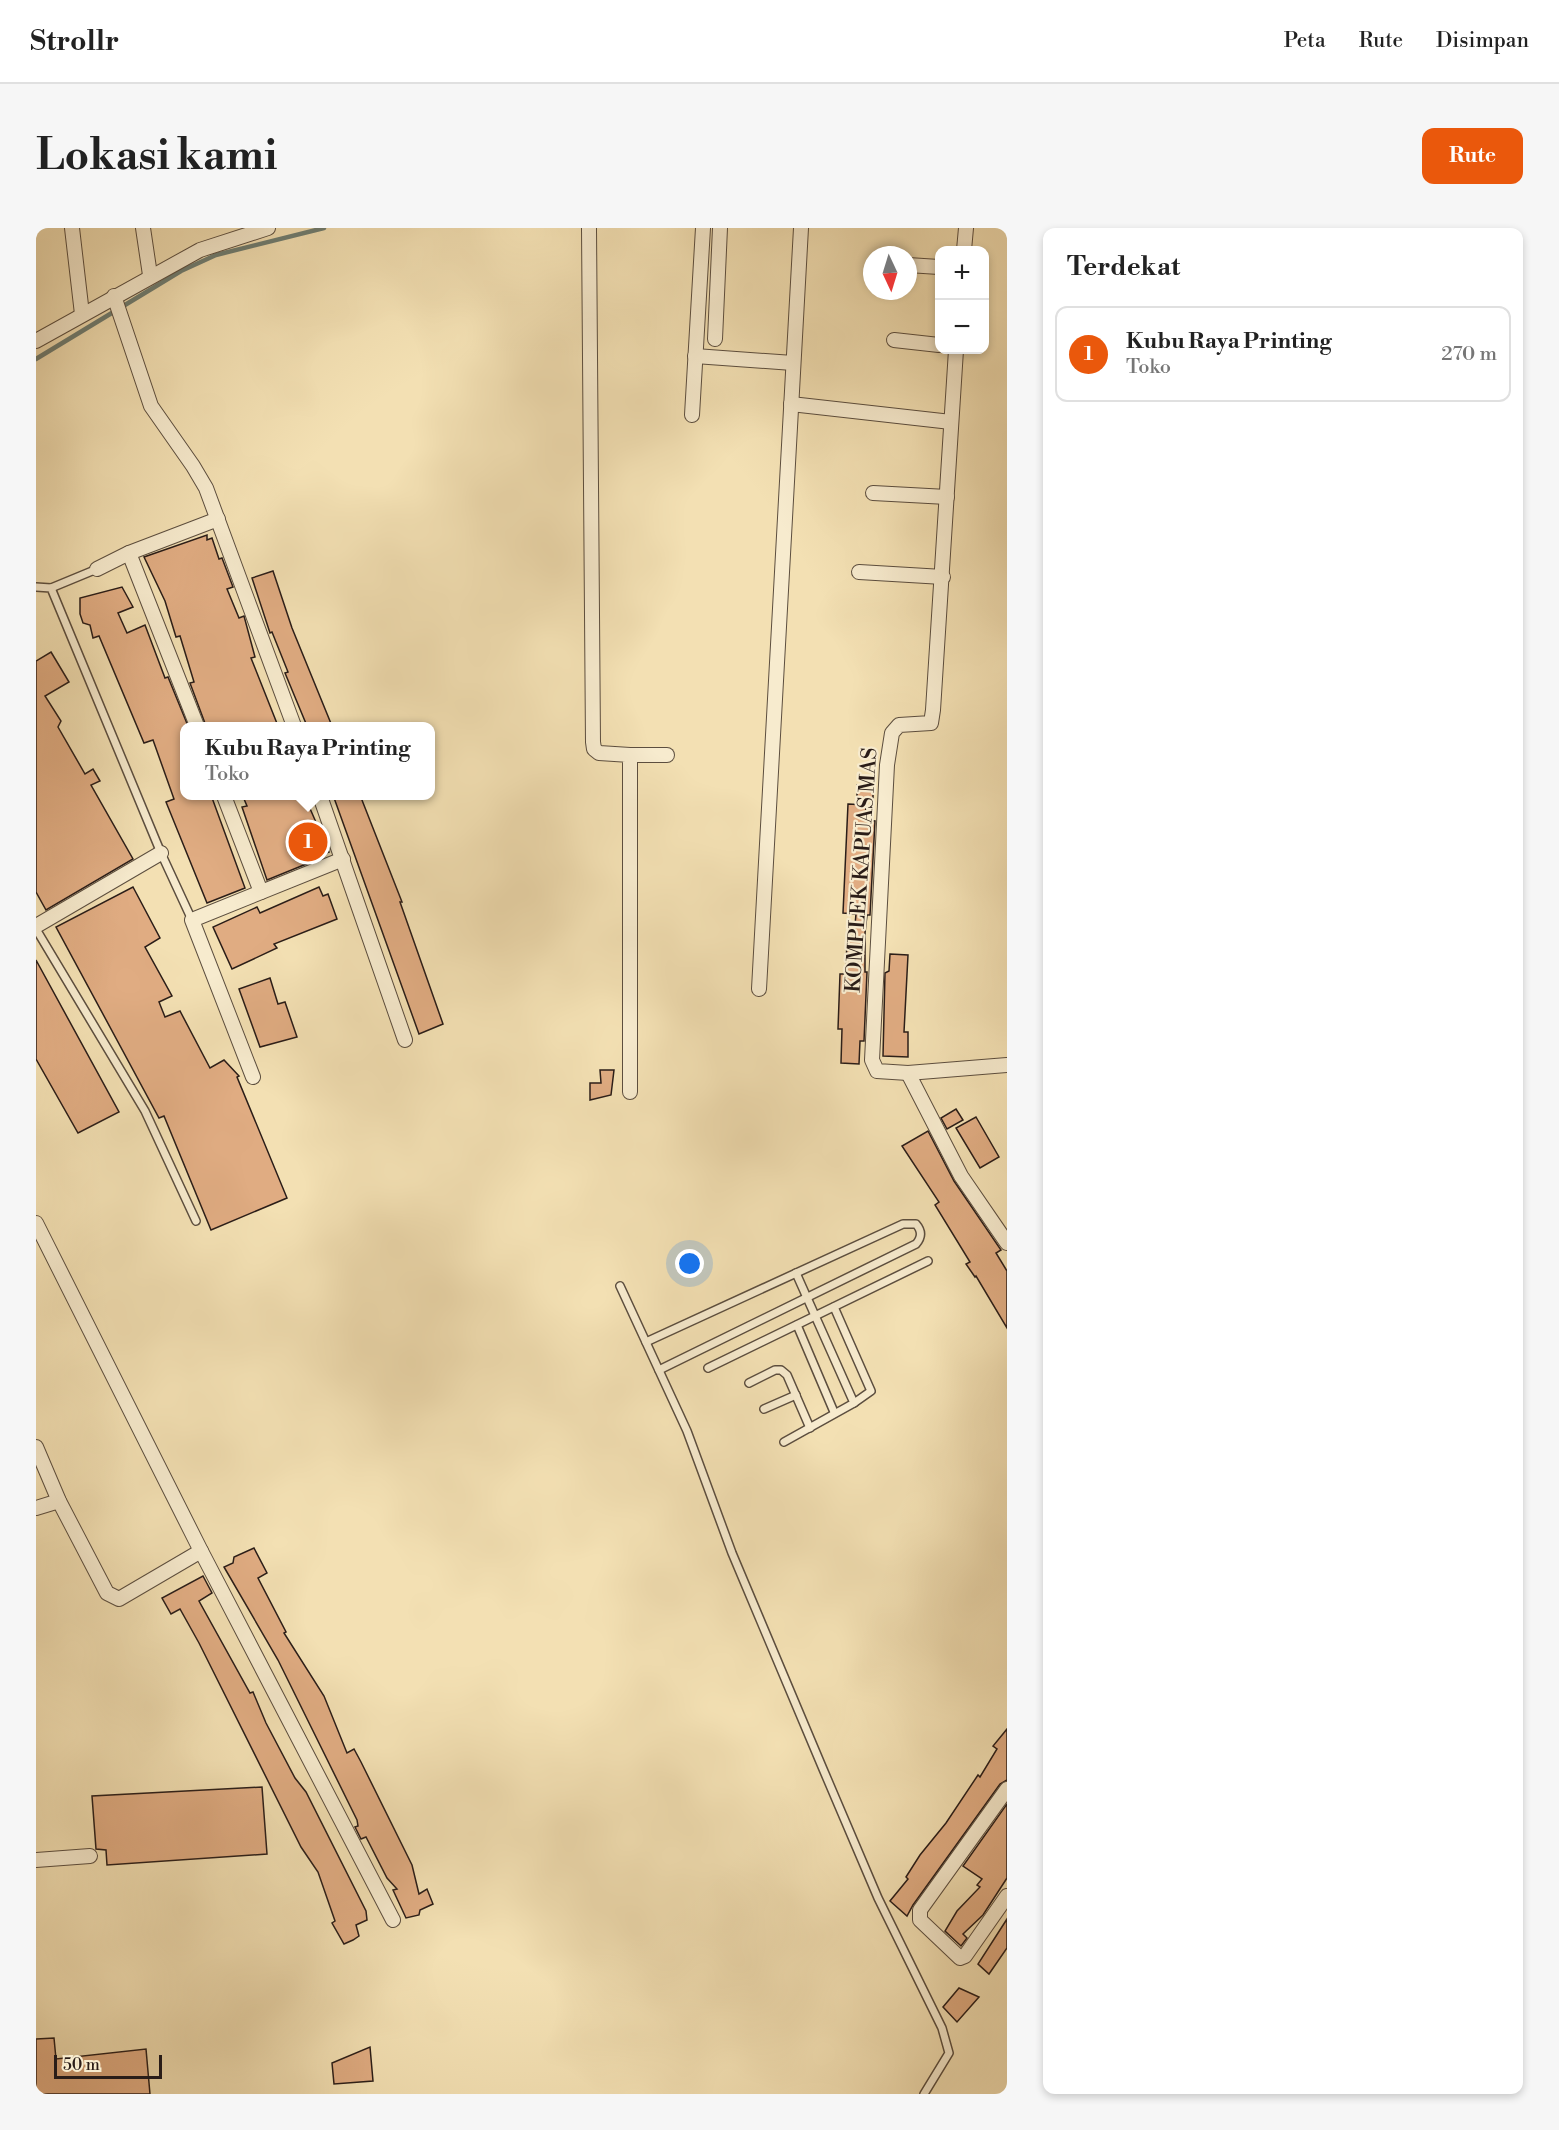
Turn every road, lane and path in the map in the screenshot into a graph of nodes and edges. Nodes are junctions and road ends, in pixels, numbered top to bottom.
1 (72, 228) edge
2 (143, 228) edge
3 (268, 228) edge
4 (589, 228) edge
5 (703, 228) edge
6 (720, 228) edge
7 (801, 228) edge
8 (966, 228) edge
9 (964, 246) edge
10 (917, 266) edge
11 (935, 267) edge
12 (150, 275) junction
13 (114, 296) junction
14 (82, 314) junction
15 (715, 339) dead end
16 (894, 340) dead end
17 (36, 341) edge
18 (935, 345) edge
19 (956, 354) edge
20 (695, 356) junction
21 (794, 363) junction
22 (791, 404) junction
23 (692, 415) dead end
24 (951, 422) junction
25 (873, 493) dead end
26 (947, 497) junction
27 (218, 519) junction
28 (129, 553) junction
29 (97, 569) joint
30 (859, 572) dead end
31 (943, 577) junction
32 (36, 587) edge
33 (51, 588) junction
34 (195, 722) edge
35 (293, 722) edge
36 (630, 755) junction
37 (667, 755) dead end
38 (226, 800) edge
39 (322, 800) edge
40 (161, 853) junction
41 (343, 859) junction
42 (261, 892) junction
43 (192, 920) junction
44 (36, 928) edge
45 (759, 989) dead end
46 (405, 1040) dead end
47 (1007, 1065) edge
48 (908, 1073) junction
49 (252, 1077) dead end
50 (630, 1092) dead end
51 (196, 1221) dead end
52 (36, 1223) edge
53 (1007, 1243) edge
54 (928, 1262) dead end
55 (796, 1273) junction
56 (620, 1286) dead end
57 (807, 1298) junction
58 (834, 1306) junction
59 (815, 1316) junction
60 (797, 1325) junction
61 (646, 1342) junction
62 (708, 1368) dead end
63 (659, 1370) junction
64 (749, 1383) dead end
65 (796, 1395) junction
66 (855, 1403) junction
67 (764, 1409) dead end
68 (834, 1412) junction
69 (810, 1428) junction
70 (784, 1442) dead end
71 (36, 1447) edge
72 (59, 1501) junction
73 (36, 1508) edge
74 (201, 1551) junction
75 (1007, 1789) edge
76 (90, 1856) dead end
77 (36, 1860) edge
78 (1007, 1896) edge
79 (393, 1920) dead end
80 (924, 2094) edge

1 - 14 street
2 - 12 street
3 - 12 street
4 - 36 street
5 - 20 street
6 - 15 street
7 - 21 street
8 - 9 street
10 - 11 street
12 - 13 street
13 - 14 street
13 - 27 street
14 - 17 street
16 - 18 street
19 - 24 street, KOMPLEK KAPUAS MAS
20 - 21 street
20 - 23 street
21 - 22 street
22 - 24 street
22 - 45 street
24 - 26 street, KOMPLEK KAPUAS MAS
25 - 26 street
26 - 31 street, KOMPLEK KAPUAS MAS
27 - 28 street
27 - 35 street
28 - 29 street
28 - 34 street
29 - 33 lane
30 - 31 street
31 - 48 street, KOMPLEK KAPUAS MAS
32 - 33 lane
33 - 40 lane
36 - 37 street
36 - 50 street
38 - 42 street
39 - 41 street
40 - 43 lane
40 - 44 street
41 - 42 street
41 - 46 street
42 - 43 street
43 - 49 street
44 - 51 lane
47 - 48 street
48 - 53 street
52 - 74 street
54 - 58 lane
55 - 57 lane
55 - 57 lane
55 - 61 lane
56 - 61 lane
57 - 59 lane
57 - 63 lane
58 - 59 lane
58 - 66 lane
59 - 60 lane
59 - 66 lane
60 - 62 lane
60 - 68 lane
61 - 63 lane
63 - 80 lane
64 - 65 lane
65 - 67 lane
65 - 69 lane
66 - 68 lane
68 - 69 lane
69 - 70 lane
71 - 72 street
72 - 73 street
72 - 74 street
74 - 79 street
75 - 78 street
76 - 77 street

